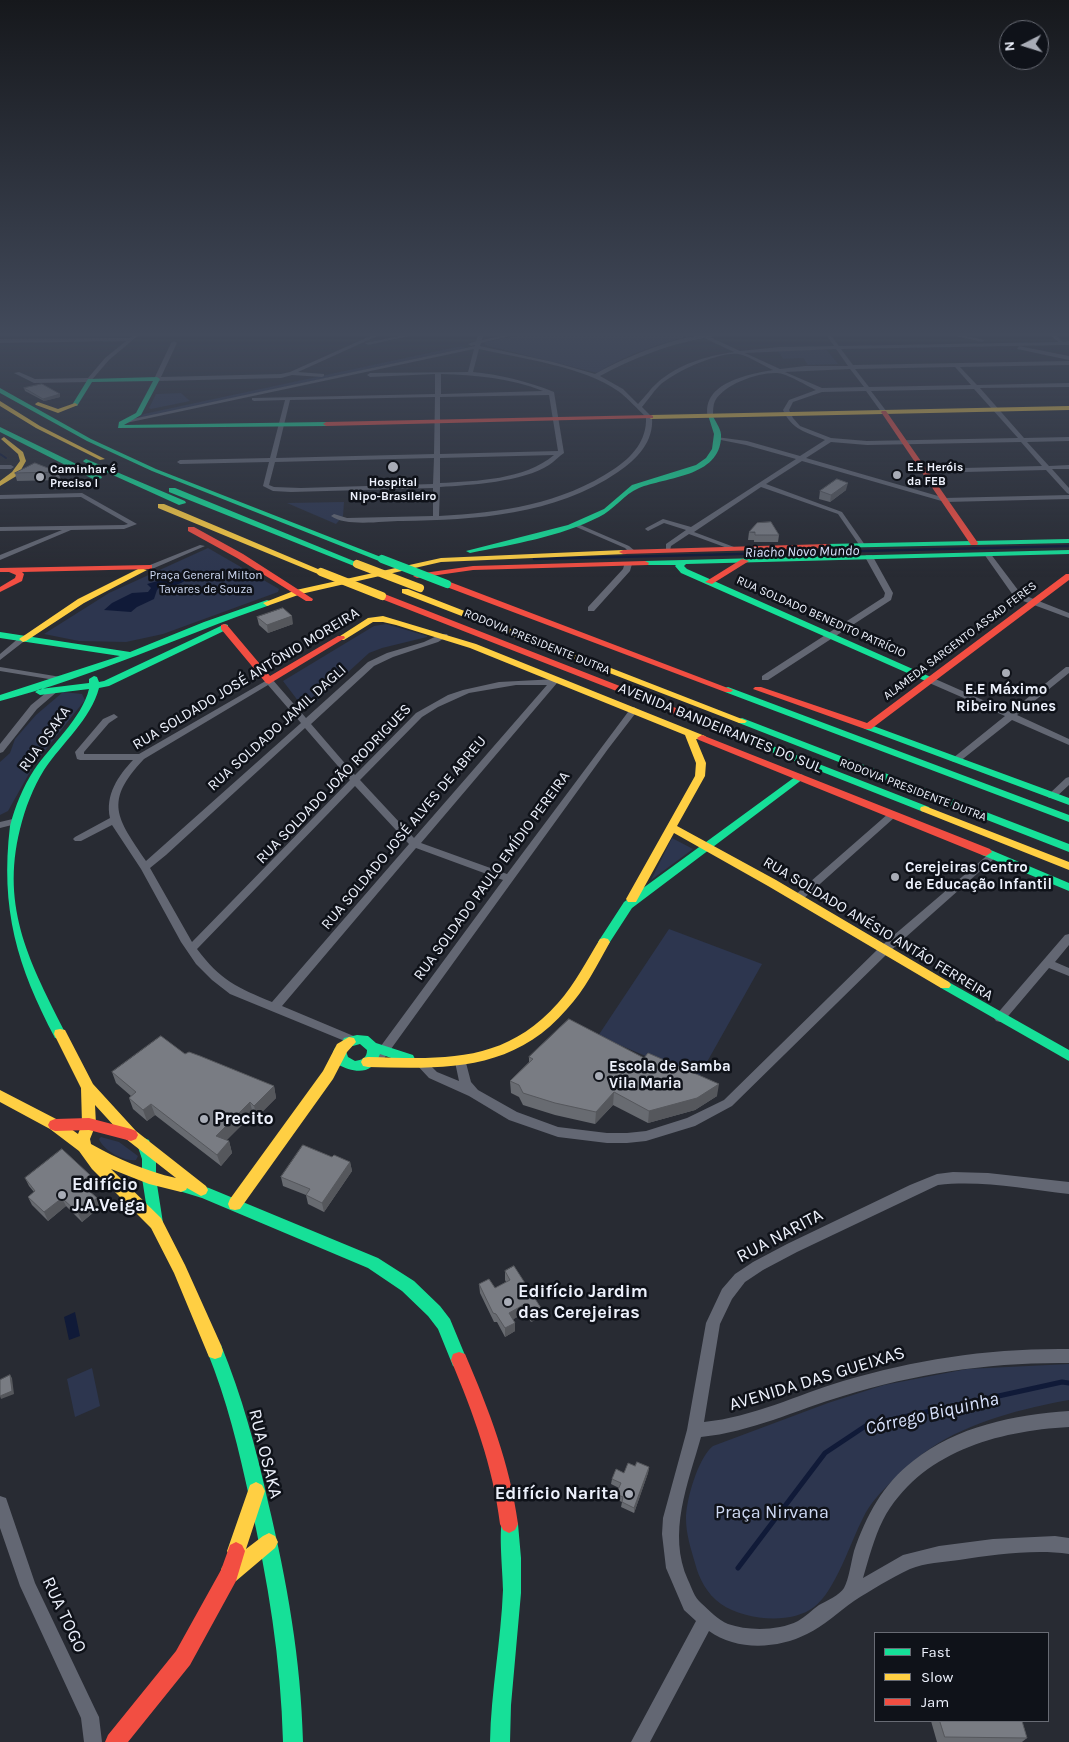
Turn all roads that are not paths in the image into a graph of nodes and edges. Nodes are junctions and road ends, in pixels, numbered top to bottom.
1 (19, 414) edge
2 (43, 414) edge
3 (71, 414) edge
4 (138, 414) edge
5 (139, 414) edge
6 (161, 414) edge
7 (284, 414) edge
8 (437, 414) edge
9 (556, 414) edge
10 (646, 414) edge
11 (710, 414) edge
12 (912, 414) edge
13 (1000, 414) edge
14 (885, 415) junction
15 (0, 416) edge
16 (789, 417) junction
17 (711, 418) junction
18 (650, 420) junction
19 (126, 422) junction
20 (558, 422) junction
21 (437, 424) junction
22 (280, 428) junction
23 (0, 430) edge
24 (140, 431) junction
25 (0, 436) edge
26 (718, 438) junction
27 (1069, 439) edge
28 (830, 440) junction
29 (1023, 440) junction
30 (905, 443) junction
31 (100, 445) junction
32 (561, 453) junction
33 (437, 456) junction
34 (801, 458) junction
35 (272, 460) junction
36 (180, 462) dead end
37 (0, 467) edge
38 (11, 467) dead end
39 (1069, 467) edge
40 (1047, 468) junction
41 (924, 471) junction
42 (0, 484) edge
43 (761, 485) junction
44 (436, 486) junction
45 (1069, 492) edge
46 (0, 497) edge
47 (1069, 497) edge
48 (945, 500) junction
49 (172, 511) junction
50 (334, 516) dead end
51 (436, 518) junction
52 (576, 525) junction
53 (77, 527) junction
54 (0, 529) edge
55 (648, 529) dead end
56 (690, 531) junction
57 (1069, 540) edge
58 (974, 543) junction
59 (862, 545) junction
60 (202, 546) dead end
61 (1019, 547) junction
62 (732, 548) junction
63 (668, 550) junction
64 (631, 551) junction
65 (1069, 552) edge
66 (988, 554) junction
67 (869, 557) junction
68 (0, 558) edge
69 (441, 560) junction
70 (746, 560) junction
71 (684, 562) junction
72 (628, 564) junction
73 (149, 567) junction
74 (47, 568) junction
75 (6, 570) edge
76 (1069, 576) edge
77 (19, 579) junction
78 (709, 582) junction
79 (328, 589) junction
80 (0, 590) edge
81 (304, 596) junction
82 (1033, 603) junction
83 (249, 609) junction
84 (591, 609) dead end
85 (1069, 616) edge
86 (383, 619) joint
87 (224, 627) junction
88 (574, 632) junction
89 (0, 635) edge
90 (444, 636) junction
91 (830, 636) junction
92 (186, 638) junction
93 (23, 639) junction
94 (157, 644) junction
95 (80, 647) junction
96 (564, 647) junction
97 (130, 655) junction
98 (163, 656) junction
99 (0, 658) edge
100 (109, 664) junction
101 (0, 669) edge
102 (1069, 670) edge
103 (764, 678) dead end
104 (61, 679) junction
105 (555, 680) junction
106 (930, 680) junction
107 (269, 681) junction
108 (709, 683) junction
109 (94, 686) junction
110 (55, 690) junction
111 (4, 697) edge
112 (634, 710) junction
113 (1012, 716) junction
114 (114, 717) dead end
115 (306, 722) junction
116 (868, 727) junction
117 (689, 733) junction
118 (1069, 742) edge
119 (0, 750) edge
120 (141, 757) junction
121 (956, 760) junction
122 (800, 777) junction
123 (355, 780) junction
124 (1069, 780) edge
125 (865, 787) junction
126 (1052, 796) junction
127 (1069, 802) edge
128 (892, 815) junction
129 (116, 819) junction
130 (1069, 819) edge
131 (17, 821) junction
132 (0, 825) edge
133 (672, 828) junction
134 (1069, 836) edge
135 (78, 839) dead end
136 (414, 844) junction
137 (707, 846) junction
138 (1069, 848) edge
139 (993, 855) junction
140 (1069, 866) edge
141 (145, 867) junction
142 (509, 878) junction
143 (1069, 888) edge
144 (798, 898) junction
145 (628, 905) junction
146 (1069, 938) edge
147 (191, 949) junction
148 (884, 950) junction
149 (1048, 963) junction
150 (1069, 972) edge
151 (274, 1008) junction
152 (1000, 1018) junction
153 (352, 1040) junction
154 (378, 1049) junction
155 (340, 1052) junction
156 (1069, 1056) edge
157 (461, 1062) junction
158 (367, 1063) junction
159 (421, 1063) junction
160 (328, 1075) junction
161 (88, 1088) junction
162 (473, 1093) junction
163 (0, 1095) edge
164 (89, 1124) junction
165 (55, 1125) junction
166 (131, 1135) junction
167 (144, 1144) junction
168 (84, 1147) junction
169 (149, 1178) junction
170 (1069, 1188) edge
171 (204, 1192) junction
172 (235, 1204) junction
173 (156, 1223) junction
174 (1069, 1356) edge
175 (1069, 1419) edge
176 (695, 1430) junction
177 (256, 1491) junction
178 (0, 1504) edge
179 (269, 1542) junction
180 (1069, 1546) edge
181 (229, 1574) junction
182 (850, 1594) junction
183 (706, 1619) junction
184 (93, 1742) edge
185 (115, 1742) edge
186 (293, 1742) edge
187 (500, 1742) edge
188 (640, 1742) edge

1 - 96 main road, RODOVIA PRESIDENTE DUTRA, bridge
2 - 31 main road, RODOVIA PRESIDENTE DUTRA
3 - 31 main road
4 - 24 main road
5 - 19 main road
6 - 19 street
7 - 22 street
8 - 21 street
9 - 20 street
10 - 18 street
11 - 17 street
12 - 14 main road
13 - 29 street
14 - 16 main road
14 - 30 main road
15 - 96 main road, RODOVIA PRESIDENTE DUTRA
16 - 17 main road
16 - 28 street
17 - 18 main road
17 - 26 main road
18 - 20 main road
18 - 51 street
19 - 24 main road
20 - 21 main road
20 - 32 street
21 - 22 main road
21 - 33 street
22 - 24 main road
22 - 35 street
23 - 49 main road, RODOVIA PRESIDENTE DUTRA
25 - 42 main road
26 - 34 street
26 - 52 main road
27 - 29 street
28 - 30 street
28 - 34 street
29 - 30 street
29 - 40 street
30 - 41 main road
31 - 88 main road, RODOVIA PRESIDENTE DUTRA, bridge
32 - 33 street
32 - 44 street
33 - 35 street
33 - 44 street
34 - 43 street
34 - 48 street
35 - 36 street
35 - 44 street
37 - 38 street
39 - 40 street
40 - 41 street
40 - 45 street
41 - 48 main road
43 - 56 street
43 - 59 street
44 - 51 street
46 - 53 street
47 - 48 street
48 - 58 main road
49 - 81 main road
49 - 125 main road, RODOVIA PRESIDENTE DUTRA, bridge
50 - 51 street
52 - 64 street
52 - 69 main road
53 - 54 street
53 - 68 street
55 - 56 street
56 - 62 street
56 - 63 street
57 - 61 main road
58 - 59 main road
58 - 61 main road
59 - 62 main road
60 - 73 street
61 - 65 main road
61 - 66 main road
62 - 63 main road
63 - 64 main road
64 - 69 main road
66 - 67 main road
66 - 82 street
67 - 70 main road
67 - 91 street
69 - 79 main road
70 - 71 main road
70 - 78 main road
71 - 72 main road
71 - 78 main road, RUA SOLDADO BENEDITO PATRÍCIO
72 - 79 main road
72 - 84 street
73 - 74 main road
73 - 93 main road
74 - 75 main road
74 - 77 main road
75 - 77 main road
76 - 82 main road, ALAMEDA SARGENTO ASSAD FERES
77 - 80 main road
78 - 91 main road, RUA SOLDADO BENEDITO PATRÍCIO
79 - 81 main road
81 - 83 main road
81 - 87 main road
82 - 85 street
82 - 106 main road, ALAMEDA SARGENTO ASSAD FERES
83 - 87 main road
83 - 92 main road
86 - 90 main road, AVENIDA BANDEIRANTES DO SUL
86 - 107 main road, RUA SOLDADO JOSÉ ANTÔNIO MOREIRA
87 - 92 main road
87 - 107 main road
88 - 108 main road, RODOVIA PRESIDENTE DUTRA
88 - 116 main road
89 - 93 main road
90 - 105 main road, AVENIDA BANDEIRANTES DO SUL
90 - 115 street, RUA SOLDADO JAMIL DAGLI
91 - 103 street
91 - 106 main road, RUA SOLDADO BENEDITO PATRÍCIO
92 - 94 main road, RUA OSAKA
92 - 98 main road
93 - 95 main road
93 - 99 street
94 - 95 main road
94 - 97 main road, RUA OSAKA
95 - 97 main road
96 - 108 main road
96 - 125 main road
96 - 134 main road, RODOVIA PRESIDENTE DUTRA
96 - 138 main road, RODOVIA PRESIDENTE DUTRA
97 - 98 main road
97 - 100 main road, RUA OSAKA
98 - 109 main road
100 - 104 main road, RUA OSAKA
100 - 109 main road
101 - 104 street
102 - 113 street
104 - 111 main road, RUA OSAKA
105 - 112 main road, AVENIDA BANDEIRANTES DO SUL
105 - 123 street, RUA SOLDADO JOÃO RODRIGUES
105 - 136 street, RUA SOLDADO JOSÉ ALVES DE ABREU
106 - 113 street, RUA SOLDADO BENEDITO PATRÍCIO
106 - 116 main road, ALAMEDA SARGENTO ASSAD FERES
107 - 115 street
107 - 120 street, RUA SOLDADO JOSÉ ANTÔNIO MOREIRA
108 - 130 main road, RODOVIA PRESIDENTE DUTRA
109 - 110 main road, RUA OSAKA
109 - 131 main road, RUA OSAKA
110 - 111 main road, RUA OSAKA
110 - 119 street
112 - 117 main road, AVENIDA BANDEIRANTES DO SUL
112 - 142 street, RUA SOLDADO PAULO EMÍDIO PEREIRA
113 - 118 street, RUA SOLDADO BENEDITO PATRÍCIO
113 - 121 street
114 - 120 street
115 - 123 street
115 - 141 street, RUA SOLDADO JAMIL DAGLI
116 - 121 main road
117 - 122 main road, AVENIDA BANDEIRANTES DO SUL
117 - 133 main road
120 - 129 street, RUA SOLDADO JOSÉ ANTÔNIO MOREIRA
121 - 126 main road
122 - 128 main road, AVENIDA BANDEIRANTES DO SUL
122 - 137 main road
123 - 136 street
123 - 147 street, RUA SOLDADO JOÃO RODRIGUES
124 - 126 street
125 - 140 main road, RODOVIA PRESIDENTE DUTRA
126 - 127 main road
128 - 139 main road, AVENIDA BANDEIRANTES DO SUL
128 - 144 street
129 - 135 street
129 - 141 street
131 - 132 street
131 - 161 main road, RUA OSAKA
133 - 137 main road, RUA SOLDADO ANÉSIO ANTÃO FERREIRA
133 - 145 main road
136 - 142 street
136 - 151 street, RUA SOLDADO JOSÉ ALVES DE ABREU
137 - 144 main road, RUA SOLDADO ANÉSIO ANTÃO FERREIRA
137 - 145 main road
139 - 143 main road, AVENIDA BANDEIRANTES DO SUL
139 - 148 street
141 - 147 street
142 - 154 street, RUA SOLDADO PAULO EMÍDIO PEREIRA
144 - 148 main road, RUA SOLDADO ANÉSIO ANTÃO FERREIRA
145 - 157 main road
146 - 149 street
147 - 151 street
148 - 152 main road, RUA SOLDADO ANÉSIO ANTÃO FERREIRA
148 - 162 street
149 - 150 street
149 - 152 street
151 - 153 street
152 - 156 main road, RUA SOLDADO ANÉSIO ANTÃO FERREIRA
153 - 154 main road
153 - 155 main road
154 - 158 street, RUA SOLDADO PAULO EMÍDIO PEREIRA
154 - 159 main road
155 - 158 main road
155 - 160 main road
157 - 159 main road
157 - 162 street
158 - 159 main road
158 - 160 main road
159 - 162 street
160 - 172 main road
161 - 164 main road
161 - 166 main road
163 - 165 main road
164 - 165 main road
164 - 166 main road
164 - 168 main road
165 - 168 main road
166 - 167 main road
167 - 169 main road
167 - 171 main road
168 - 169 main road
168 - 173 main road, RUA OSAKA
169 - 171 main road
169 - 173 main road
170 - 176 street, RUA NARITA
171 - 172 main road
172 - 187 main road
173 - 177 main road, RUA OSAKA
174 - 176 street, AVENIDA DAS GUEIXAS
175 - 182 street
176 - 183 street, RUA NARITA
177 - 179 main road, RUA OSAKA
177 - 181 main road
178 - 184 street, RUA TOGO
179 - 181 main road
179 - 186 main road, RUA OSAKA
180 - 182 street
181 - 185 main road
182 - 183 street
183 - 188 street

